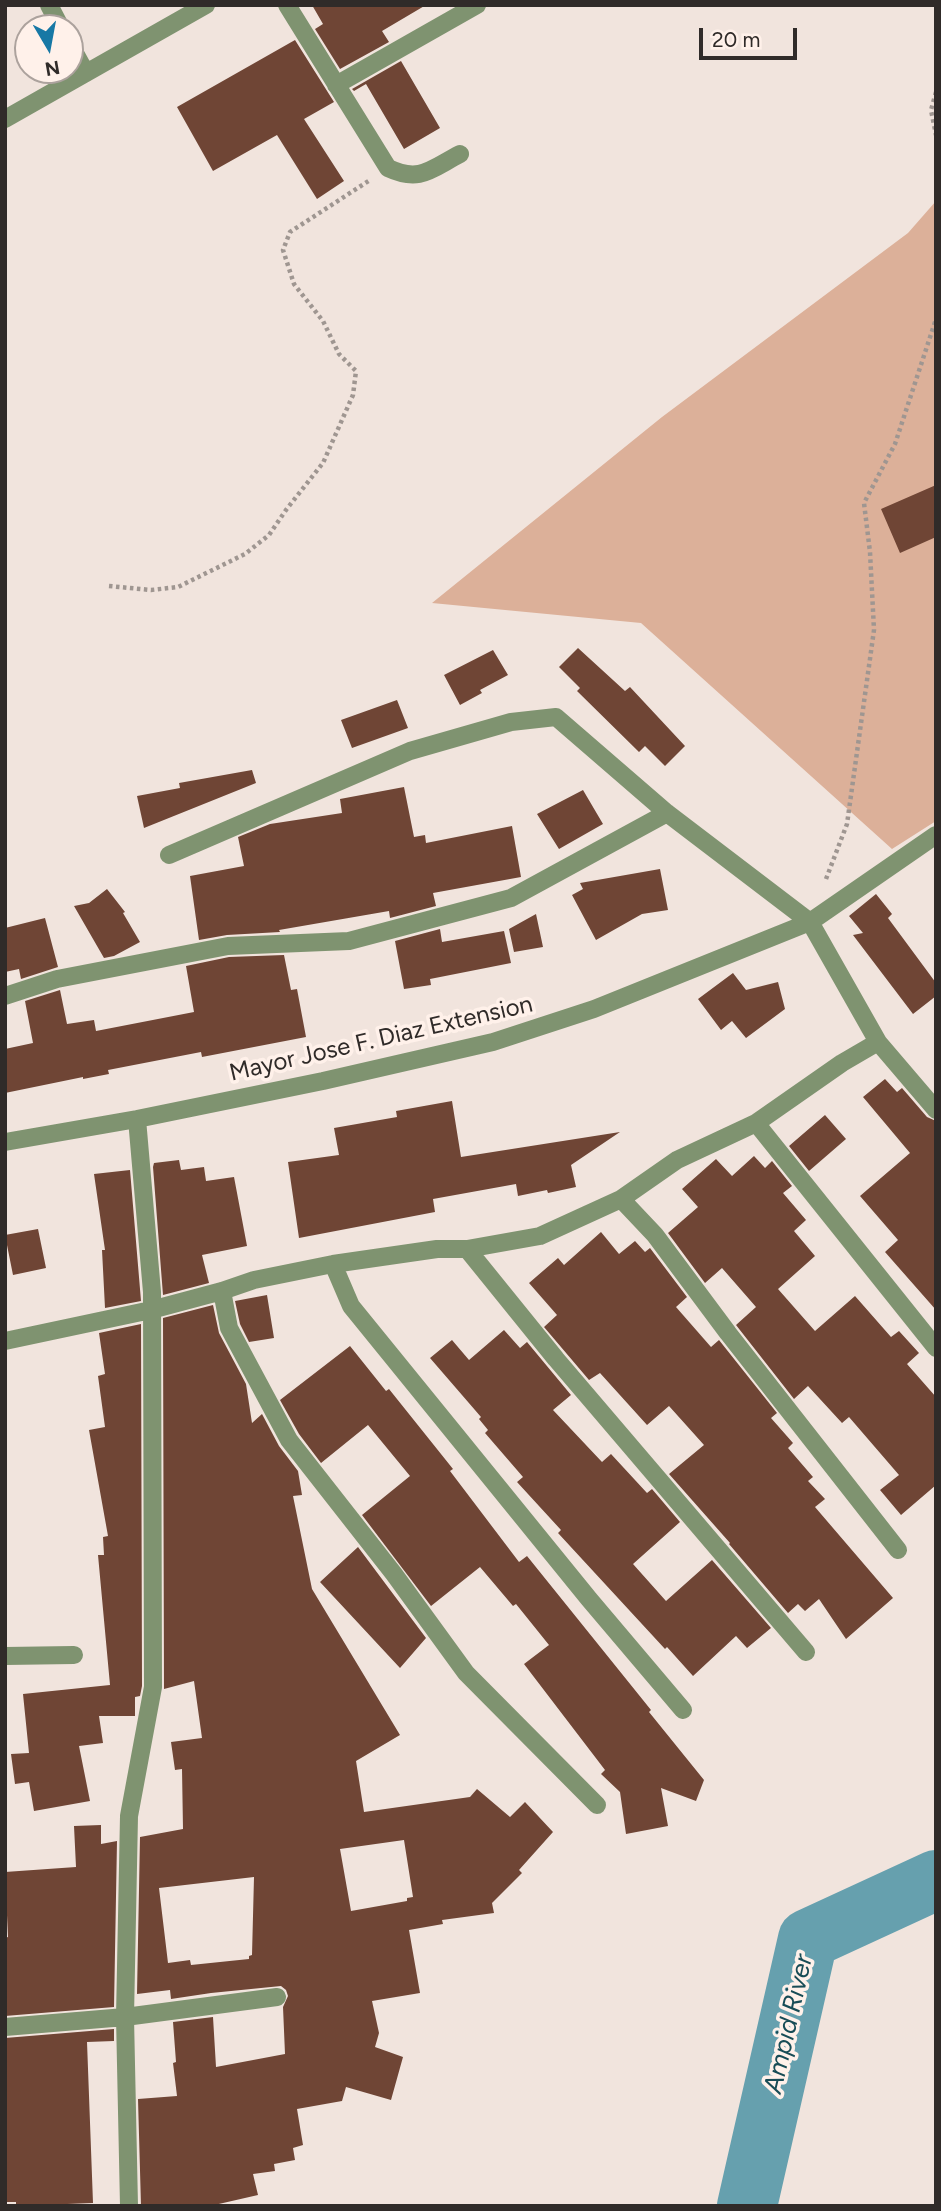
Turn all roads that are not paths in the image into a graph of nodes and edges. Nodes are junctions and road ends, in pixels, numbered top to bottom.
1 (206, 5) edge
2 (288, 5) edge
3 (477, 5) edge
4 (84, 69) edge
5 (86, 73) junction
6 (336, 85) junction
7 (5, 119) edge
8 (460, 153) dead end
9 (667, 813) junction
10 (936, 835) edge
11 (169, 855) dead end
12 (810, 922) junction
13 (5, 996) edge
14 (878, 1042) junction
15 (936, 1110) edge
16 (137, 1119) junction
17 (756, 1123) junction
18 (5, 1142) edge
19 (621, 1199) junction
20 (467, 1249) junction
21 (332, 1264) junction
22 (222, 1291) junction
23 (151, 1310) junction
24 (5, 1340) edge
25 (936, 1348) edge
26 (898, 1550) dead end
27 (806, 1652) dead end
28 (74, 1655) dead end
29 (5, 1656) edge
30 (683, 1710) dead end
31 (597, 1805) dead end
32 (277, 1997) dead end
33 (125, 2017) junction
34 (5, 2027) edge
35 (129, 2206) edge

1 - 5 street
2 - 6 street
3 - 6 street
4 - 5 street
5 - 7 street
6 - 8 street
9 - 11 street
9 - 12 street
9 - 13 street
10 - 12 street, Mayor Jose F. Diaz Extension
12 - 14 street
12 - 16 street, Mayor Jose F. Diaz Extension
14 - 15 street
14 - 17 street
16 - 18 street, Mayor Jose F. Diaz Extension
16 - 23 street
17 - 19 street
17 - 25 street
19 - 20 street
19 - 26 street
20 - 21 street
20 - 27 street
21 - 22 street
21 - 30 street
22 - 23 street
22 - 31 street
23 - 24 street
23 - 33 street
28 - 29 street
32 - 33 street
33 - 34 street
33 - 35 street

